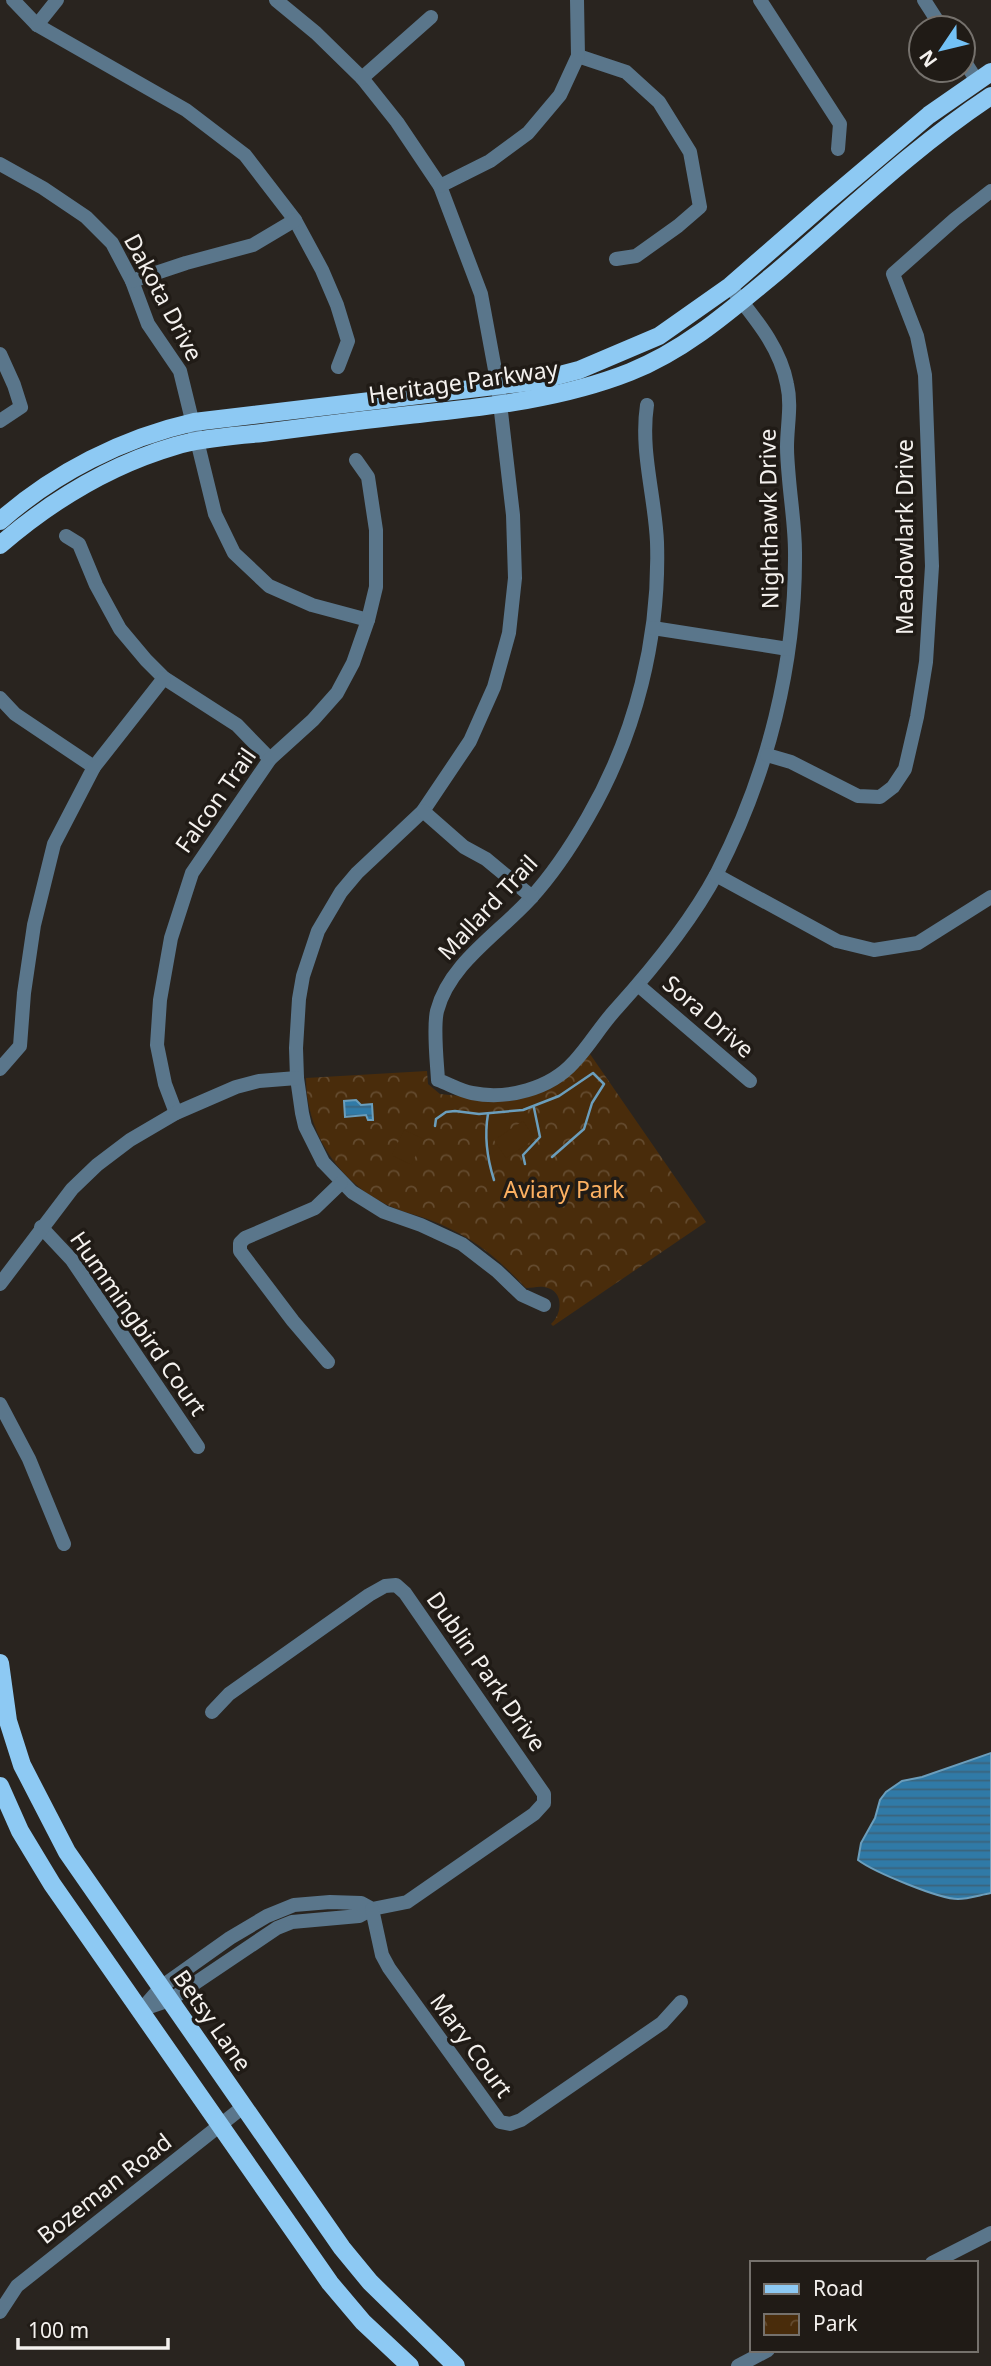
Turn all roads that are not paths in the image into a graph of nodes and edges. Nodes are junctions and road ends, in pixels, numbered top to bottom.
1 (13, 0) edge
2 (57, 0) edge
3 (276, 0) edge
4 (577, 0) edge
5 (761, 0) edge
6 (431, 17) dead end
7 (37, 25) junction
8 (578, 56) junction
9 (984, 77) edge
10 (362, 78) junction
11 (990, 99) edge
12 (838, 149) dead end
13 (0, 163) edge
14 (440, 186) junction
15 (991, 191) edge
16 (295, 220) junction
17 (616, 259) dead end
18 (132, 281) junction
19 (730, 286) junction
20 (742, 301) junction
21 (0, 354) edge
22 (338, 367) dead end
23 (498, 386) junction
24 (500, 405) junction
25 (647, 405) dead end
26 (0, 421) edge
27 (194, 422) junction
28 (198, 441) junction
29 (356, 460) dead end
30 (0, 521) edge
31 (65, 536) dead end
32 (0, 545) edge
33 (368, 620) junction
34 (653, 628) junction
35 (788, 649) junction
36 (164, 678) junction
37 (0, 698) edge
38 (766, 755) junction
39 (270, 759) junction
40 (94, 766) junction
41 (423, 811) junction
42 (716, 875) junction
43 (532, 897) junction
44 (991, 897) edge
45 (638, 985) junction
46 (0, 1069) edge
47 (297, 1078) junction
48 (438, 1080) joint
49 (750, 1082) dead end
50 (176, 1113) junction
51 (341, 1182) junction
52 (41, 1227) junction
53 (0, 1284) edge
54 (544, 1305) dead end
55 (328, 1362) dead end
56 (0, 1404) edge
57 (198, 1447) dead end
58 (64, 1544) dead end
59 (0, 1663) edge
60 (212, 1712) dead end
61 (0, 1786) edge
62 (372, 1909) junction
63 (282, 1910) junction
64 (286, 1924) junction
65 (209, 1953) junction
66 (218, 1967) junction
67 (165, 1994) junction
68 (681, 2002) dead end
69 (141, 2010) junction
70 (243, 2107) junction
71 (220, 2125) junction
72 (991, 2233) edge
73 (936, 2261) edge
74 (370, 2282) junction
75 (345, 2302) junction
76 (0, 2312) edge
77 (764, 2352) edge
78 (410, 2366) edge
79 (456, 2366) edge
80 (738, 2366) edge

1 - 7 street
2 - 7 street
3 - 10 street
4 - 8 street
5 - 12 street
6 - 10 street
7 - 16 street
8 - 14 street
8 - 17 street
9 - 19 main road, Heritage Parkway
10 - 14 street
11 - 20 main road, Heritage Parkway
13 - 18 street, Dakota Drive
14 - 23 street
15 - 38 street, Meadowlark Drive
16 - 18 street
16 - 22 street
18 - 27 street, Dakota Drive
19 - 20 street, Nighthawk Drive
19 - 23 main road, Heritage Parkway
20 - 24 main road, Heritage Parkway
20 - 35 street, Nighthawk Drive
21 - 26 street
23 - 24 street
23 - 27 main road, Heritage Parkway
24 - 28 main road, Heritage Parkway
24 - 41 street
25 - 34 street, Mallard Trail
27 - 28 street, Dakota Drive
27 - 30 main road, Heritage Parkway
28 - 32 main road, Heritage Parkway
28 - 33 street, Dakota Drive
29 - 33 street, Falcon Trail
31 - 36 street
33 - 39 street, Falcon Trail
34 - 35 street
34 - 43 street, Mallard Trail
35 - 38 street, Nighthawk Drive
36 - 39 street
36 - 40 street
37 - 40 street
38 - 42 street, Nighthawk Drive
39 - 50 street, Falcon Trail
40 - 46 street
41 - 43 street
41 - 47 street
42 - 44 street
42 - 45 street, Nighthawk Drive
43 - 48 street, Mallard Trail
45 - 48 street, Nighthawk Drive
45 - 49 street, Sora Drive
47 - 50 street
47 - 51 street
50 - 52 street
51 - 54 street
51 - 55 street
52 - 53 street
52 - 57 street, Hummingbird Court
56 - 58 street
59 - 67 main road, Betsy Lane
60 - 62 street, Dublin Park Drive
61 - 69 main road
62 - 63 street, Dublin Park Drive
62 - 64 street, Dublin Park Drive
62 - 68 street, Mary Court
63 - 64 street
63 - 65 street, Dublin Park Drive
64 - 66 street, Dublin Park Drive
65 - 66 street
65 - 67 street, Dublin Park Drive
66 - 67 street, Dublin Park Drive
67 - 69 street, Dublin Park Drive
67 - 70 main road, Betsy Lane
69 - 71 main road
70 - 71 street, Bozeman Road
70 - 74 main road, Betsy Lane
71 - 75 main road
71 - 76 street, Bozeman Road
72 - 73 street
74 - 75 main road
74 - 79 main road, Betsy Lane
75 - 78 main road
77 - 80 street

